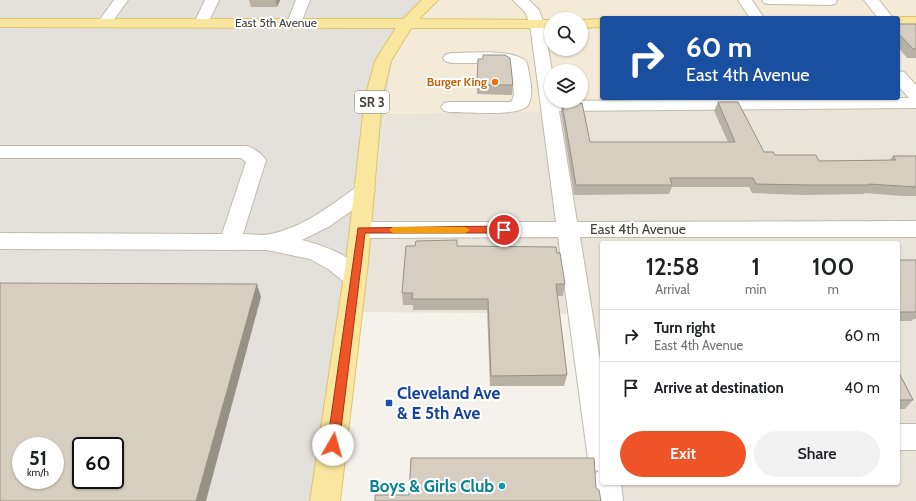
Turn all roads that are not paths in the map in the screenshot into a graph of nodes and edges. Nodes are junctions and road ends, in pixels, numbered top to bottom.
1 (121, 0) edge
2 (212, 0) edge
3 (303, 0) edge
4 (431, 0) edge
5 (520, 0) edge
6 (745, 0) edge
7 (769, 0) edge
8 (871, 0) edge
9 (830, 1) dead end
10 (756, 16) edge
11 (884, 16) edge
12 (900, 21) edge
13 (916, 21) edge
14 (105, 22) junction
15 (201, 22) junction
16 (0, 23) edge
17 (294, 23) junction
18 (409, 23) junction
19 (600, 23) edge
20 (544, 24) edge
21 (588, 24) edge
22 (451, 58) dead end
23 (900, 78) edge
24 (916, 95) edge
25 (916, 104) edge
26 (588, 106) edge
27 (450, 107) dead end
28 (549, 108) edge
29 (0, 152) edge
30 (365, 191) junction
31 (568, 229) junction
32 (916, 229) edge
33 (361, 230) junction
34 (0, 241) edge
35 (230, 242) junction
36 (267, 242) junction
37 (355, 278) junction
38 (600, 437) edge
39 (900, 437) edge
40 (916, 437) edge
41 (606, 485) edge
42 (325, 501) edge
43 (608, 501) edge

1 - 14 street
2 - 15 street
3 - 17 street
4 - 18 main road, SR 3
5 - 20 street
6 - 10 street
7 - 9 street
8 - 11 street
12 - 13 main road
14 - 15 main road, East 5th Avenue
14 - 16 main road, East 5th Avenue
15 - 17 main road, East 5th Avenue
17 - 18 main road, East 5th Avenue
18 - 20 main road, East 5th Avenue
18 - 30 main road, SR 3
19 - 21 main road
22 - 27 street
23 - 24 street
25 - 26 street
28 - 31 street
29 - 35 street
30 - 33 main road, SR 3
30 - 36 street
31 - 32 street, East 4th Avenue
31 - 33 street, East 4th Avenue
31 - 38 street
33 - 37 main road, SR 3
34 - 35 street
35 - 36 street
36 - 37 street
37 - 42 main road, SR 3
39 - 40 street
41 - 43 street

